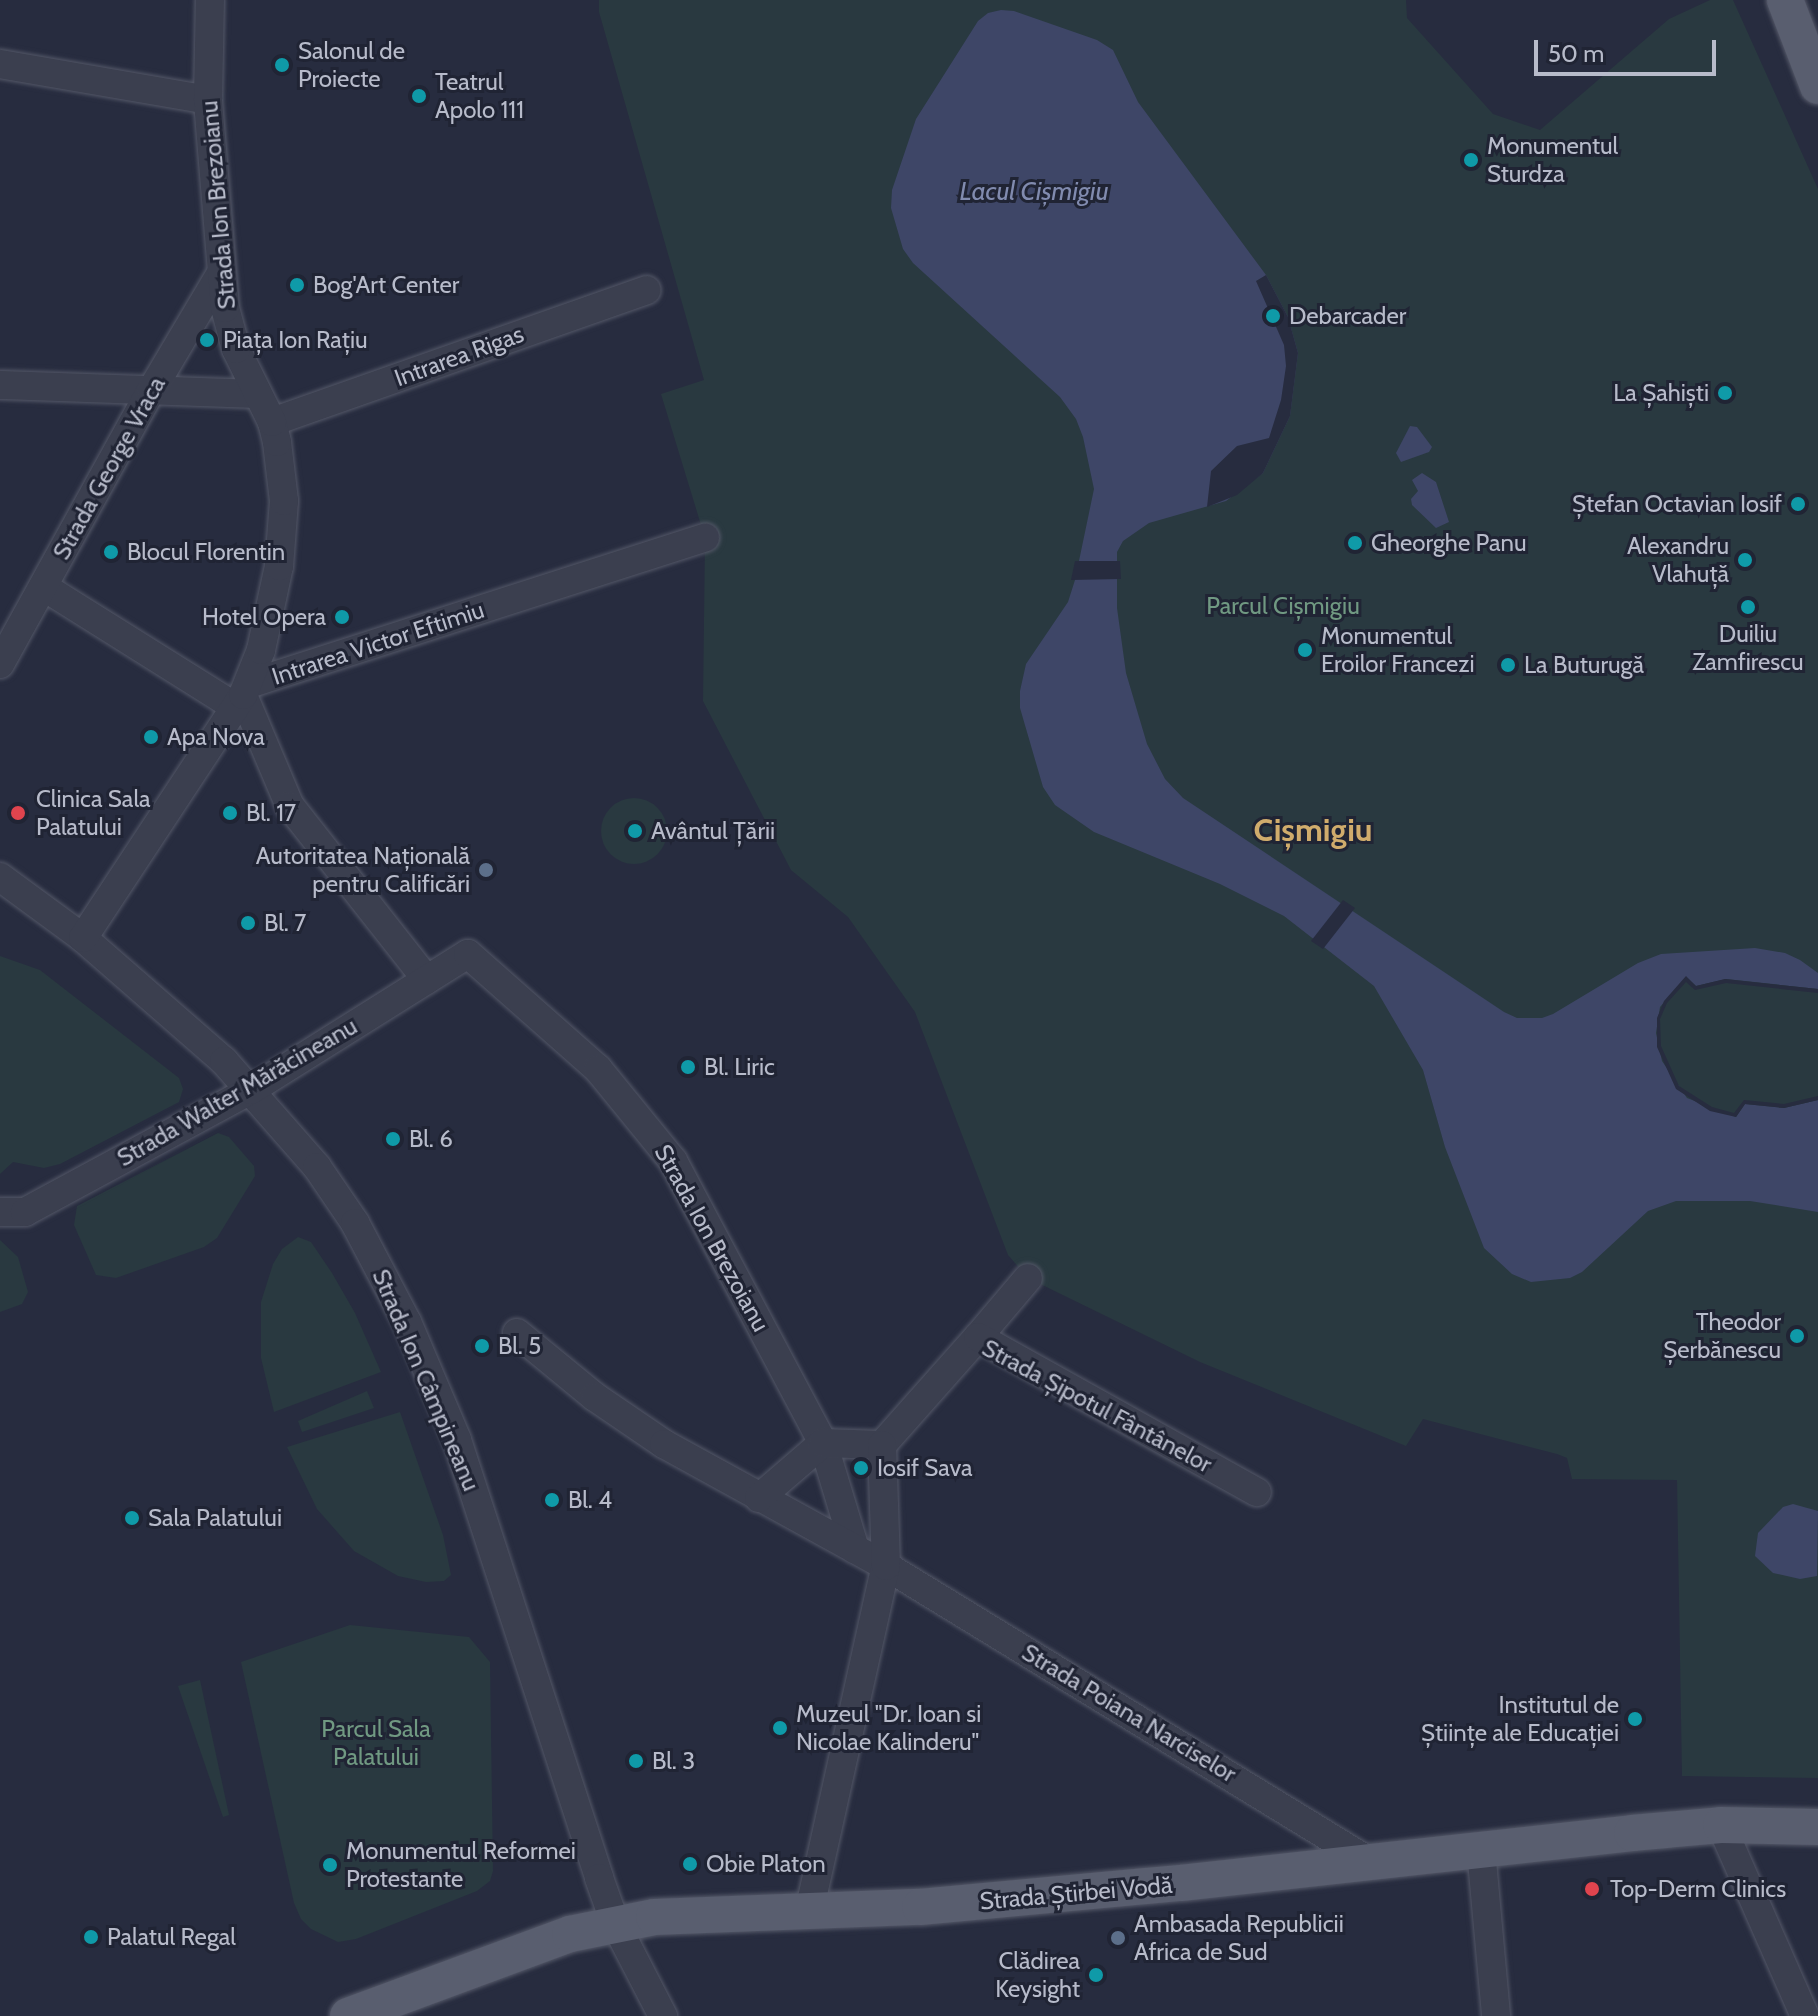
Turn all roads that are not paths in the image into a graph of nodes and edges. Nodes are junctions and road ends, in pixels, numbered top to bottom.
1 (210, 0) edge
2 (1785, 0) edge
3 (0, 64) edge
4 (1818, 86) edge
5 (208, 100) junction
6 (221, 273) junction
7 (646, 290) dead end
8 (0, 385) edge
9 (151, 391) junction
10 (257, 394) junction
11 (272, 422) junction
12 (705, 538) dead end
13 (44, 587) junction
14 (0, 664) edge
15 (243, 696) junction
16 (0, 877) edge
17 (83, 938) junction
18 (468, 954) joint
19 (427, 980) junction
20 (251, 1090) junction
21 (0, 1212) edge
22 (1028, 1278) dead end
23 (517, 1333) dead end
24 (978, 1337) junction
25 (823, 1443) junction
26 (882, 1445) junction
27 (1257, 1492) dead end
28 (759, 1498) junction
29 (855, 1549) junction
30 (886, 1566) junction
31 (1721, 1825) junction
32 (1818, 1827) edge
33 (1481, 1850) junction
34 (1370, 1862) junction
35 (809, 1912) junction
36 (615, 1923) junction
37 (348, 2016) edge
38 (663, 2016) edge
39 (1496, 2016) edge
40 (1805, 2016) edge

1 - 5 street, Strada Ion Brezoianu
2 - 4 main road
3 - 5 street
5 - 6 street, Strada Ion Brezoianu
6 - 9 street, Strada George Vraca
6 - 10 street, Strada Ion Brezoianu
7 - 11 street, Intrarea Rigas
8 - 9 street
9 - 10 street
9 - 13 street, Strada George Vraca
10 - 11 street, Strada Ion Brezoianu
11 - 15 street, Strada Ion Brezoianu
12 - 15 street, Intrarea Victor Eftimiu
13 - 14 street, Strada George Vraca
13 - 15 street
15 - 17 street
15 - 19 street
16 - 17 street, Strada Ion Câmpineanu
17 - 20 street, Strada Ion Câmpineanu
18 - 19 street, Strada Walter Mărăcineanu
18 - 25 street, Strada Ion Brezoianu
19 - 20 street, Strada Walter Mărăcineanu
20 - 21 street, Strada Walter Mărăcineanu
20 - 36 street, Strada Ion Câmpineanu
22 - 24 street
23 - 28 street
24 - 26 street, Strada Șipotul Fântânelor
24 - 27 street, Strada Șipotul Fântânelor
25 - 26 street
25 - 28 street
25 - 29 street, Strada Ion Brezoianu
26 - 30 street
28 - 29 street, Strada Poiana Narciselor
29 - 30 street, Strada Poiana Narciselor
30 - 34 street, Strada Poiana Narciselor
30 - 35 street
31 - 32 main road, Strada Știrbei Vodă
31 - 33 main road, Strada Știrbei Vodă
31 - 40 street
33 - 34 main road, Strada Știrbei Vodă
33 - 39 street
34 - 35 main road, Strada Știrbei Vodă
35 - 36 main road, Strada Știrbei Vodă
36 - 37 main road, Strada Știrbei Vodă
36 - 38 street, Strada Ion Câmpineanu

